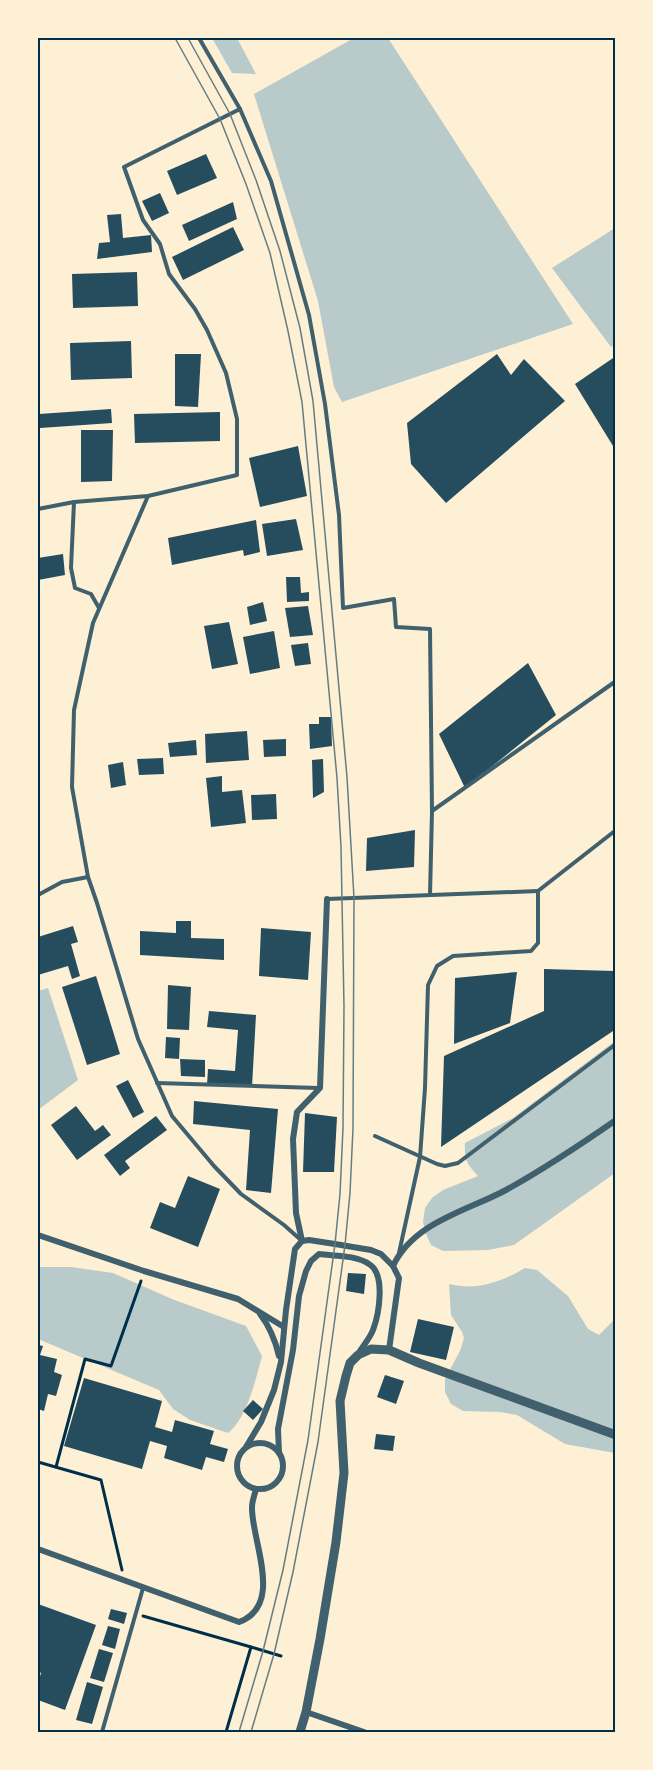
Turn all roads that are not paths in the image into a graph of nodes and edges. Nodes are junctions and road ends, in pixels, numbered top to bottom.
1 (199, 38) edge
2 (240, 109) junction
3 (148, 496) junction
4 (74, 502) junction
5 (38, 509) edge
6 (100, 609) junction
7 (615, 681) edge
8 (432, 811) junction
9 (615, 830) edge
10 (88, 877) junction
11 (538, 891) junction
12 (38, 895) edge
13 (430, 896) junction
14 (327, 899) joint
15 (615, 1044) edge
16 (157, 1083) junction
17 (320, 1088) junction
18 (615, 1120) edge
19 (375, 1136) dead end
20 (420, 1157) junction
21 (38, 1235) edge
22 (303, 1242) junction
23 (399, 1254) junction
24 (393, 1266) junction
25 (255, 1309) junction
26 (284, 1327) junction
27 (389, 1350) junction
28 (358, 1355) junction
29 (280, 1362) junction
30 (615, 1435) edge
31 (246, 1447) junction
32 (279, 1453) junction
33 (256, 1489) junction
34 (38, 1549) edge
35 (143, 1588) junction
36 (306, 1712) junction
37 (102, 1732) edge
38 (300, 1732) edge
39 (364, 1732) edge

1 - 2 lane
2 - 3 lane
2 - 8 lane
3 - 4 lane
3 - 6 lane
4 - 5 lane
4 - 6 lane
6 - 10 lane
7 - 8 lane
8 - 13 lane
9 - 11 lane
10 - 12 lane
10 - 16 lane
11 - 13 lane
11 - 20 lane
13 - 14 lane
14 - 17 street
15 - 20 lane
16 - 17 lane
16 - 22 lane
17 - 22 street
18 - 23 street
19 - 20 lane
20 - 23 lane
21 - 25 street
22 - 24 street
22 - 26 street
23 - 24 street
24 - 27 street
25 - 26 street
25 - 29 street
26 - 29 street
27 - 28 street
27 - 30 street
28 - 32 street
28 - 36 street
29 - 31 street
31 - 32 street
31 - 33 street
32 - 33 street
33 - 35 street
34 - 35 street
35 - 37 lane
36 - 38 street
36 - 39 street

